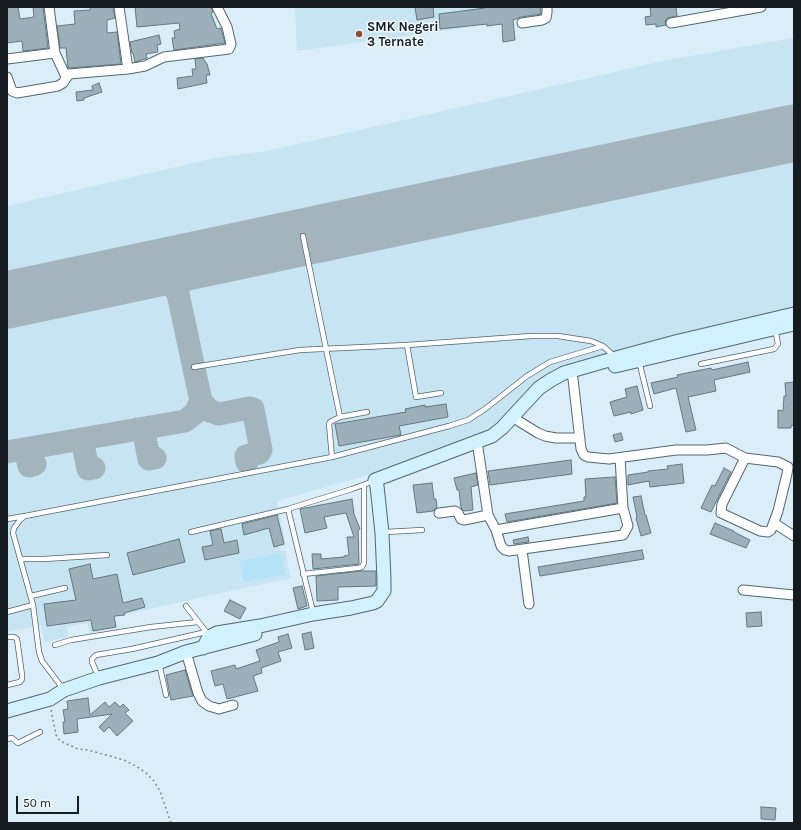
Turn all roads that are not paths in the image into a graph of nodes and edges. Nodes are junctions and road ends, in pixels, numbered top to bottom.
1 (49, 7) edge
2 (119, 7) edge
3 (217, 7) edge
4 (547, 7) edge
5 (761, 7) edge
6 (671, 22) dead end
7 (522, 23) dead end
8 (55, 53) junction
9 (7, 59) edge
10 (128, 69) junction
11 (7, 77) edge
12 (66, 77) junction
13 (303, 236) dead end
14 (794, 314) edge
15 (774, 324) junction
16 (794, 324) edge
17 (407, 345) junction
18 (603, 346) junction
19 (326, 348) junction
20 (638, 357) junction
21 (617, 361) junction
22 (701, 364) dead end
23 (194, 367) dead end
24 (572, 375) junction
25 (441, 393) dead end
26 (650, 406) dead end
27 (367, 412) dead end
28 (340, 417) junction
29 (516, 420) junction
30 (580, 438) junction
31 (478, 448) junction
32 (332, 457) junction
33 (620, 458) junction
34 (744, 458) junction
35 (375, 483) junction
36 (623, 508) junction
37 (288, 509) junction
38 (439, 513) dead end
39 (488, 515) junction
40 (25, 516) junction
41 (7, 519) edge
42 (774, 523) junction
43 (422, 530) dead end
44 (496, 530) junction
45 (191, 532) dead end
46 (386, 532) junction
47 (794, 536) edge
48 (522, 550) junction
49 (107, 555) dead end
50 (21, 559) junction
51 (303, 574) junction
52 (65, 588) dead end
53 (743, 590) dead end
54 (31, 596) junction
55 (794, 596) edge
56 (529, 604) dead end
57 (33, 605) junction
58 (186, 606) dead end
59 (7, 612) edge
60 (313, 614) junction
61 (198, 622) junction
62 (207, 634) junction
63 (7, 637) edge
64 (55, 645) dead end
65 (203, 648) junction
66 (186, 652) junction
67 (158, 663) junction
68 (99, 678) junction
69 (7, 685) edge
70 (64, 690) junction
71 (166, 695) dead end
72 (233, 705) dead end
73 (7, 711) edge
74 (40, 732) dead end
75 (7, 739) edge

1 - 8 street
2 - 10 street
3 - 10 street
4 - 7 street
5 - 6 street
8 - 9 street
8 - 12 street
10 - 12 street
11 - 12 street
13 - 19 lane
14 - 15 street
15 - 16 street
15 - 20 street
15 - 22 lane
17 - 18 lane
17 - 19 lane
17 - 25 lane
18 - 21 lane
18 - 32 lane
19 - 23 lane
19 - 28 lane
20 - 21 street
20 - 26 lane
21 - 24 street
24 - 29 street
24 - 30 street
27 - 28 lane
28 - 32 lane
29 - 30 street
29 - 31 street
29 - 35 street
30 - 33 street
31 - 35 street
31 - 39 street
32 - 40 lane
33 - 34 street
33 - 36 street
34 - 42 street
34 - 42 street
35 - 37 lane
35 - 46 street
35 - 51 lane
35 - 60 street
36 - 44 street
36 - 48 street
37 - 45 lane
37 - 51 lane
38 - 39 street
39 - 44 street
40 - 41 lane
40 - 50 lane
42 - 47 street
43 - 46 lane
44 - 48 street
46 - 65 street
48 - 56 street
49 - 50 lane
50 - 54 lane
51 - 60 lane
52 - 54 lane
53 - 55 street
54 - 57 lane
57 - 59 lane
57 - 70 lane
58 - 61 lane
60 - 62 street
61 - 62 lane
61 - 64 lane
62 - 65 street
62 - 68 lane
63 - 69 lane
65 - 66 street
66 - 67 street
66 - 72 street
67 - 68 street
67 - 71 lane
68 - 70 street
70 - 73 street
74 - 75 lane

